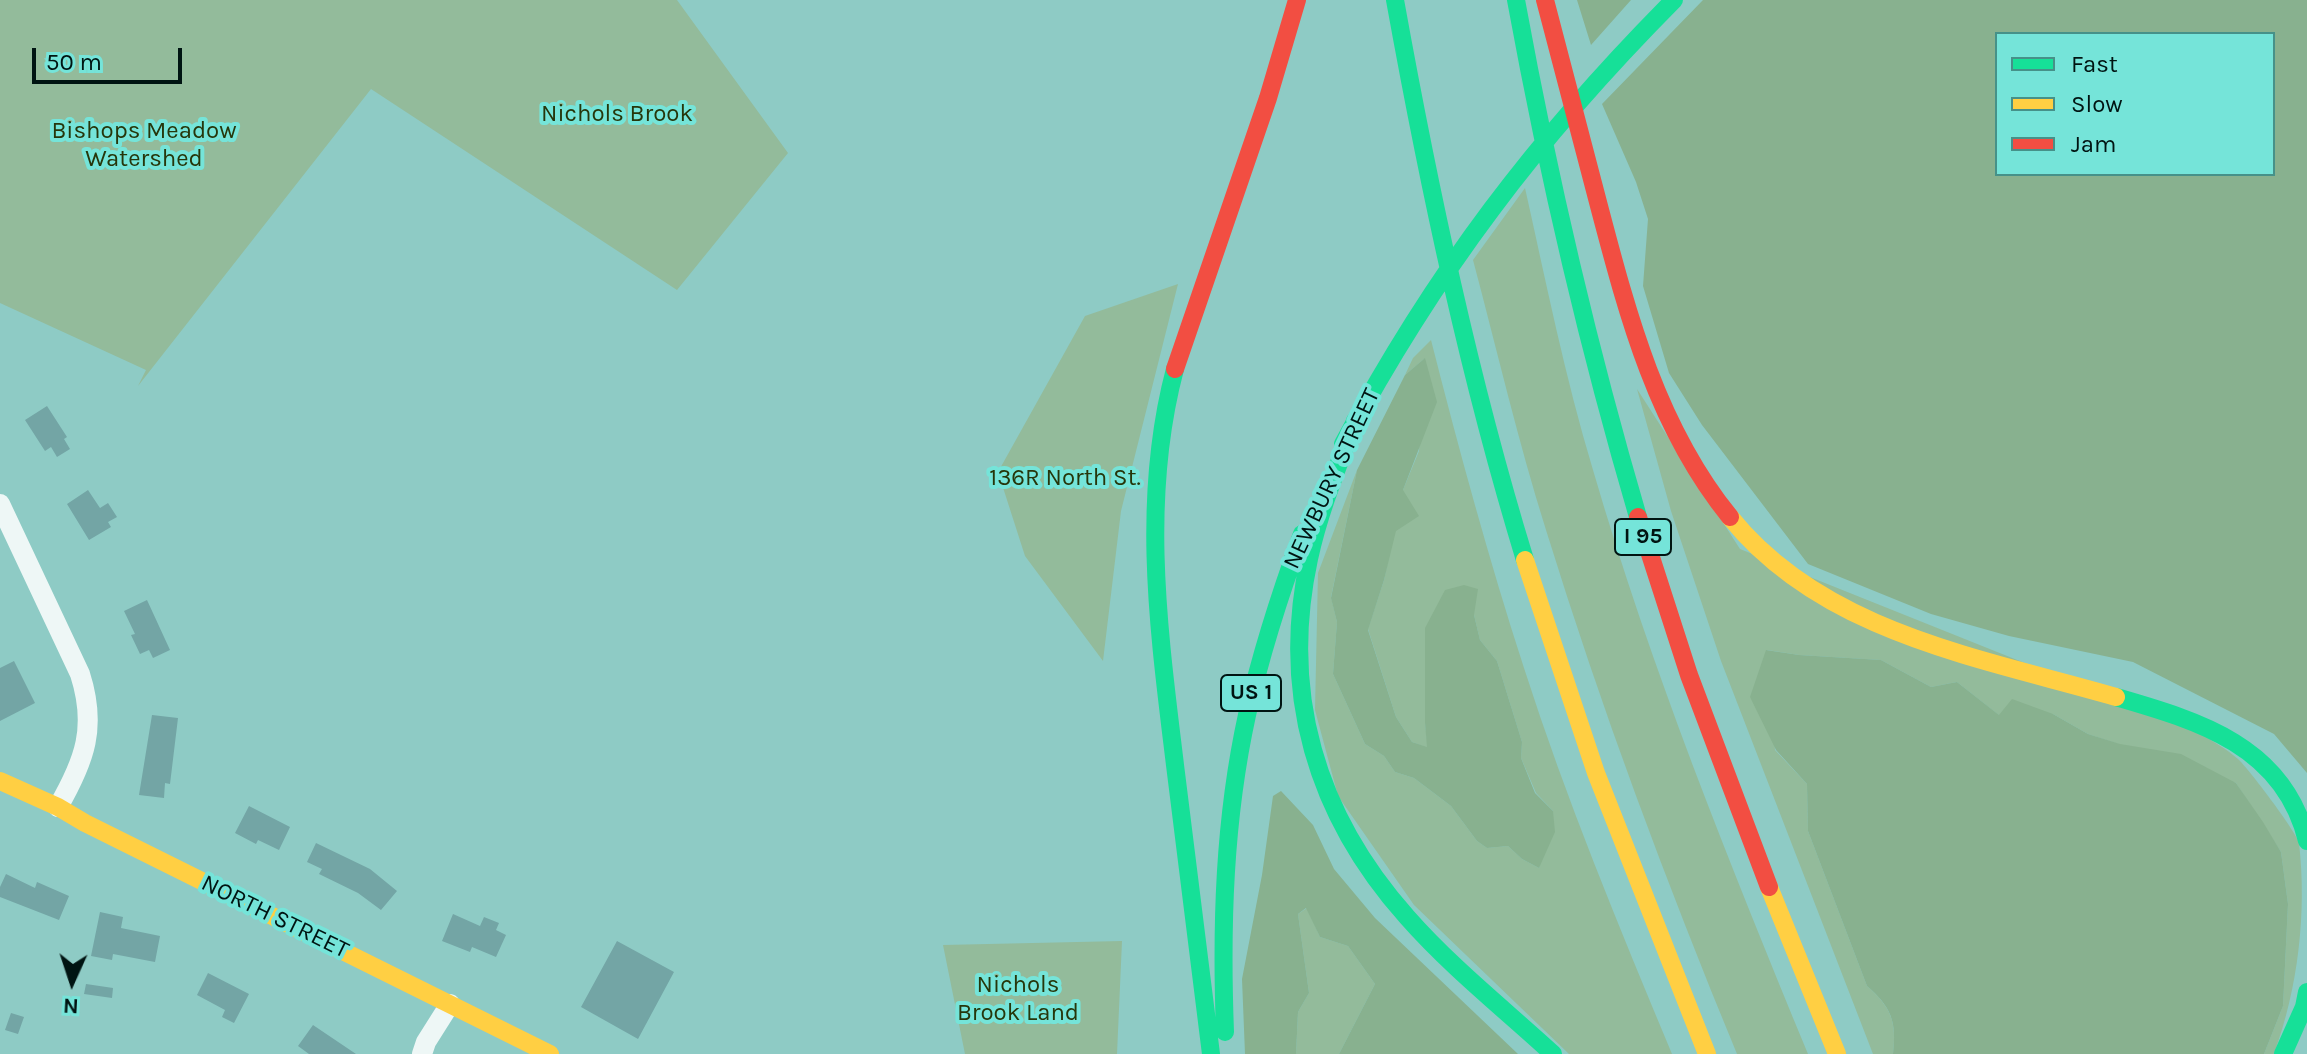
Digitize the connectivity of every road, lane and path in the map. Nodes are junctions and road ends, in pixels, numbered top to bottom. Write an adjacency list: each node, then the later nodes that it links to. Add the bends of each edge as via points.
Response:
1 (1297, 0): 15 (main road, via 1181,344 1167,400 1155,495 1158,627)
2 (1395, 0): 18 (main road, via 1453,292 1512,514 1586,747)
3 (1516, 0): 19 (main road, I 95, via 1571,265 1648,552 1730,790)
4 (1545, 0): 10 (main road, via 1653,387 1692,469 1731,520 1798,579 1859,616 2167,712 2225,736 2271,774 2295,810)
5 (1674, 0): 6 (main road, NEWBURY STREET / US 1, via 1558,121 1489,208 1446,268)
6 (1355, 421): 16 (main road, NEWBURY STREET / US 1, via 1293,558 1258,664 1241,737 1223,886); 17 (main road, via 1317,527 1302,594 1297,660 1312,756 1352,848 1385,892)
7 (0, 504): 9 (street, via 88,701 87,743)
8 (0, 781): 9 (main road, NORTH STREET)
9 (58, 807): 12 (main road, NORTH STREET)
10 (2307, 841)
11 (2307, 992): 20 (main road)
12 (450, 1004): 13 (street); 14 (main road, NORTH STREET)
13 (422, 1054)
14 (550, 1054)
15 (1211, 1054)
16 (1226, 1054)
17 (1553, 1054)
18 (1707, 1054)
19 (1837, 1054)
20 (2283, 1054)

